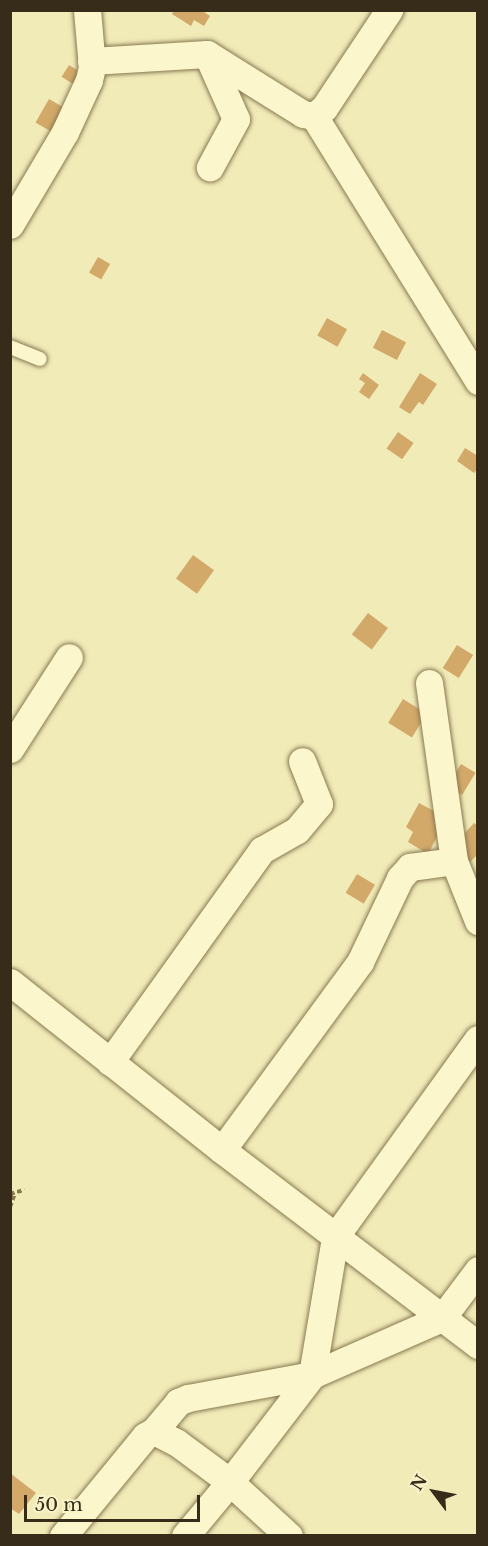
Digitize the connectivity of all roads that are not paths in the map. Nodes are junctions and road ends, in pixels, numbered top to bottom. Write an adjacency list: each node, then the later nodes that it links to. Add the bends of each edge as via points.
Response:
1 (87, 10): 4 (street)
2 (389, 10): 5 (street, via 324,108)
3 (207, 54): 4 (street); 5 (street, via 303,114); 6 (street, via 236,119)
4 (91, 61): 7 (street, via 89,80 65,132)
5 (314, 116): 10 (street)
6 (210, 167)
7 (10, 225)
8 (10, 347): 9 (lane)
9 (40, 359)
10 (477, 381)
11 (69, 657): 13 (street)
12 (429, 683): 15 (street)
13 (10, 749)
14 (302, 760): 19 (street, via 319,804 297,830 262,850)
15 (454, 861): 16 (street); 20 (street, via 410,867 400,878 360,962)
16 (477, 921)
17 (10, 982): 19 (street)
18 (477, 1040): 21 (street)
19 (110, 1062): 20 (street)
20 (222, 1150): 21 (street)
21 (335, 1237): 23 (street); 25 (street)
22 (477, 1270): 23 (street)
23 (442, 1318): 24 (street); 25 (street)
24 (477, 1345)
25 (312, 1375): 26 (street, via 188,1398 178,1402); 27 (street)
26 (154, 1431): 27 (street, via 176,1442); 28 (street, via 145,1436)
27 (230, 1482): 29 (street); 30 (street)
28 (63, 1536)
29 (185, 1536)
30 (289, 1536)

